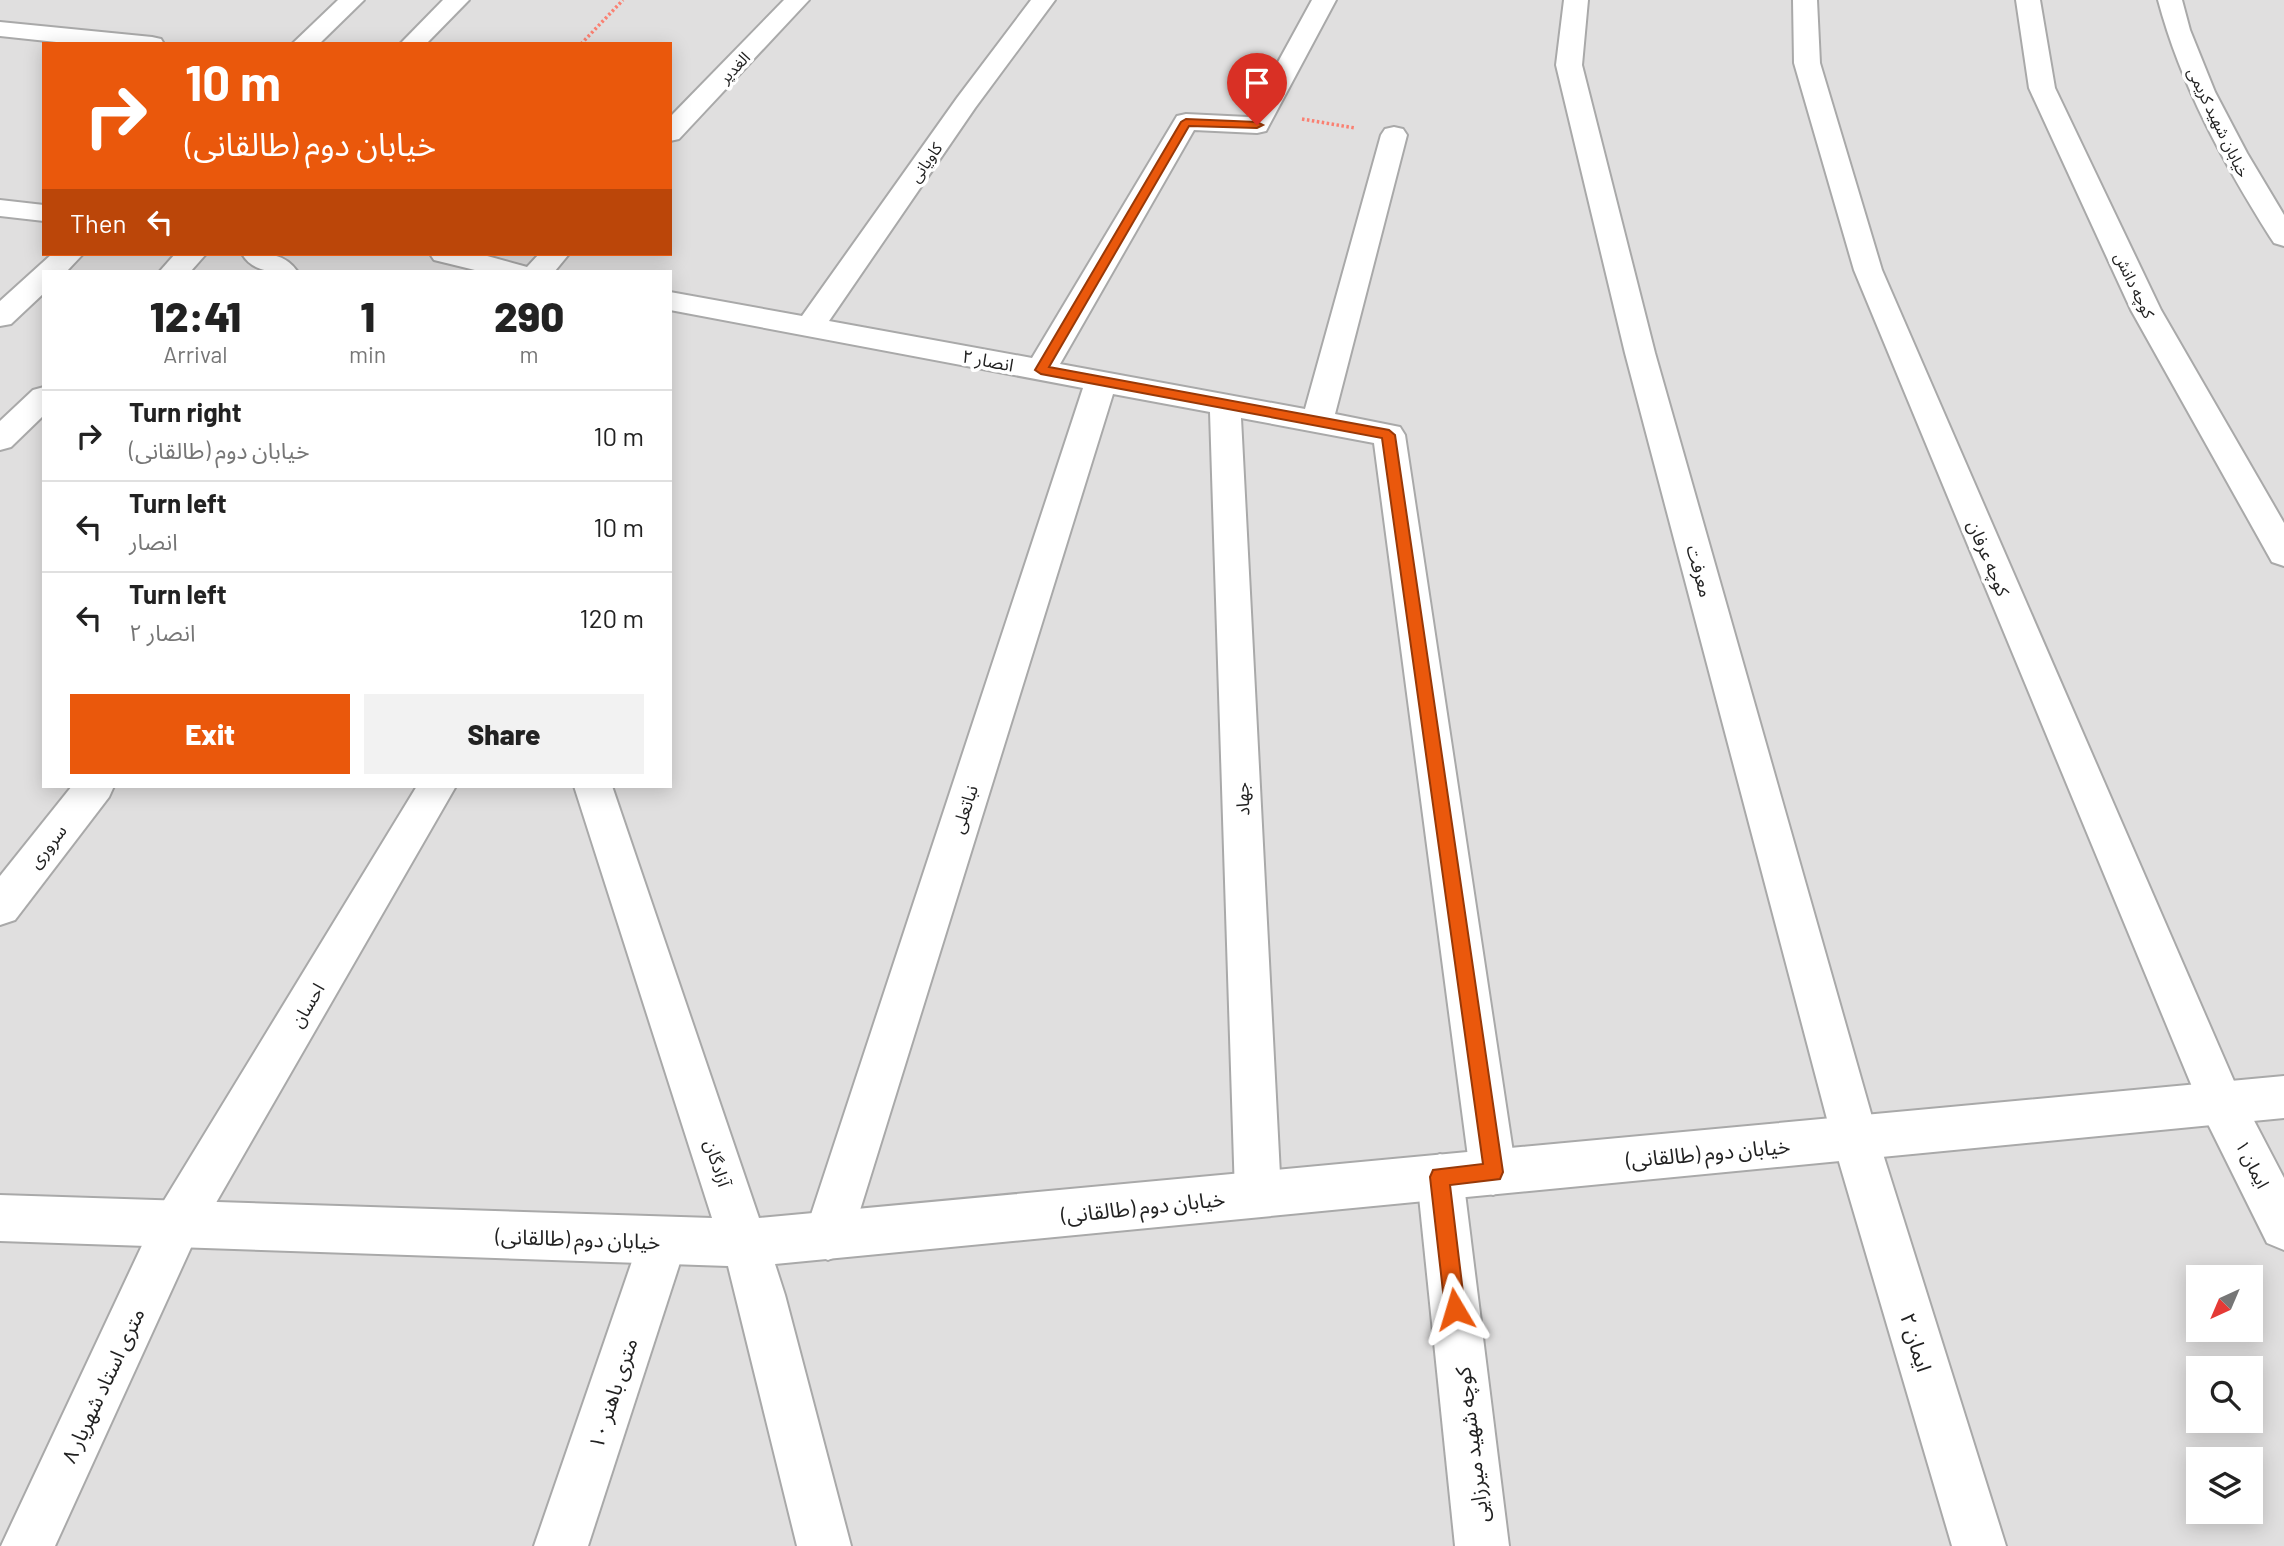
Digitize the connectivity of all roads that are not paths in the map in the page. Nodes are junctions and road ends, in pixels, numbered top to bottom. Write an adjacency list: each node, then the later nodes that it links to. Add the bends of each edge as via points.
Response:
1 (352, 0): 12 (street)
2 (457, 0): 13 (street)
3 (797, 0): 14 (street, الغدیر)
4 (1043, 0): 32 (street, کاویانی)
5 (1324, 0): 33 (street, via 1257,125 1186,122)
6 (1576, 0): 46 (street, معرفت, via 1569,65 1640,353)
7 (1805, 0): 45 (street, کوچه عرفان, via 1807,63 1868,270)
8 (2028, 0): 39 (street, کوچه دانش, via 2042,88 2146,310)
9 (2170, 0): 18 (street, خیابان شهید کریمی, via 2179,39 2248,180)
10 (0, 29): 11 (street)
11 (132, 42)
12 (306, 42)
13 (414, 42)
14 (672, 131)
15 (1394, 135): 37 (street)
16 (0, 208): 17 (street)
17 (42, 213)
18 (2284, 237)
19 (67, 256): 24 (street)
20 (190, 256): 25 (street)
21 (259, 256): 26 (street)
22 (452, 256): 27 (street)
23 (553, 256): 28 (street)
24 (51, 270)
25 (175, 270)
26 (280, 270)
27 (511, 270)
28 (540, 270)
29 (42, 279): 31 (street)
30 (672, 301): 32 (street, انصار ۲)
31 (0, 317)
32 (810, 327): 33 (street, انصار ۲)
33 (1041, 370): 34 (street, انصار ۲)
34 (1101, 381): 36 (street, انصار ۲); 53 (street, نباتعلی)
35 (42, 399): 38 (street)
36 (1225, 404): 37 (street, انصار ۲); 49 (street, جهاد)
37 (1317, 422): 47 (street, انصار ۲, via 1389,435)
38 (0, 439)
39 (2284, 553)
40 (93, 788): 43 (street, سروری)
41 (436, 788): 51 (street, احسان)
42 (594, 788): 55 (street, آزادگان)
43 (0, 907)
44 (2284, 1097): 45 (street, خیابان دوم (طالقانی))
45 (2221, 1103): 46 (street, خیابان دوم (طالقانی)); 52 (street, ایمان ۱)
46 (1855, 1138): 47 (street, خیابان دوم (طالقانی)); 60 (street, ایمان ۲)
47 (1493, 1172): 48 (street, خیابان دوم (طالقانی))
48 (1440, 1177): 49 (street, خیابان دوم (طالقانی)); 59 (street, کوچه شهید میرزایی)
49 (1258, 1195): 53 (street, خیابان دوم (طالقانی))
50 (0, 1218): 51 (street, خیابان دوم (طالقانی))
51 (177, 1224): 54 (street, خیابان دوم (طالقانی)); 56 (street, ۸ متری استاد شهریار)
52 (2284, 1226)
53 (828, 1236): 55 (street, خیابان دوم (طالقانی))
54 (663, 1241): 55 (street, خیابان دوم (طالقانی)); 57 (street, ۱۰ متری باهنر)
55 (744, 1243): 58 (street, آزادگان)
56 (28, 1546)
57 (561, 1546)
58 (824, 1546)
59 (1482, 1546)
60 (1979, 1546)

